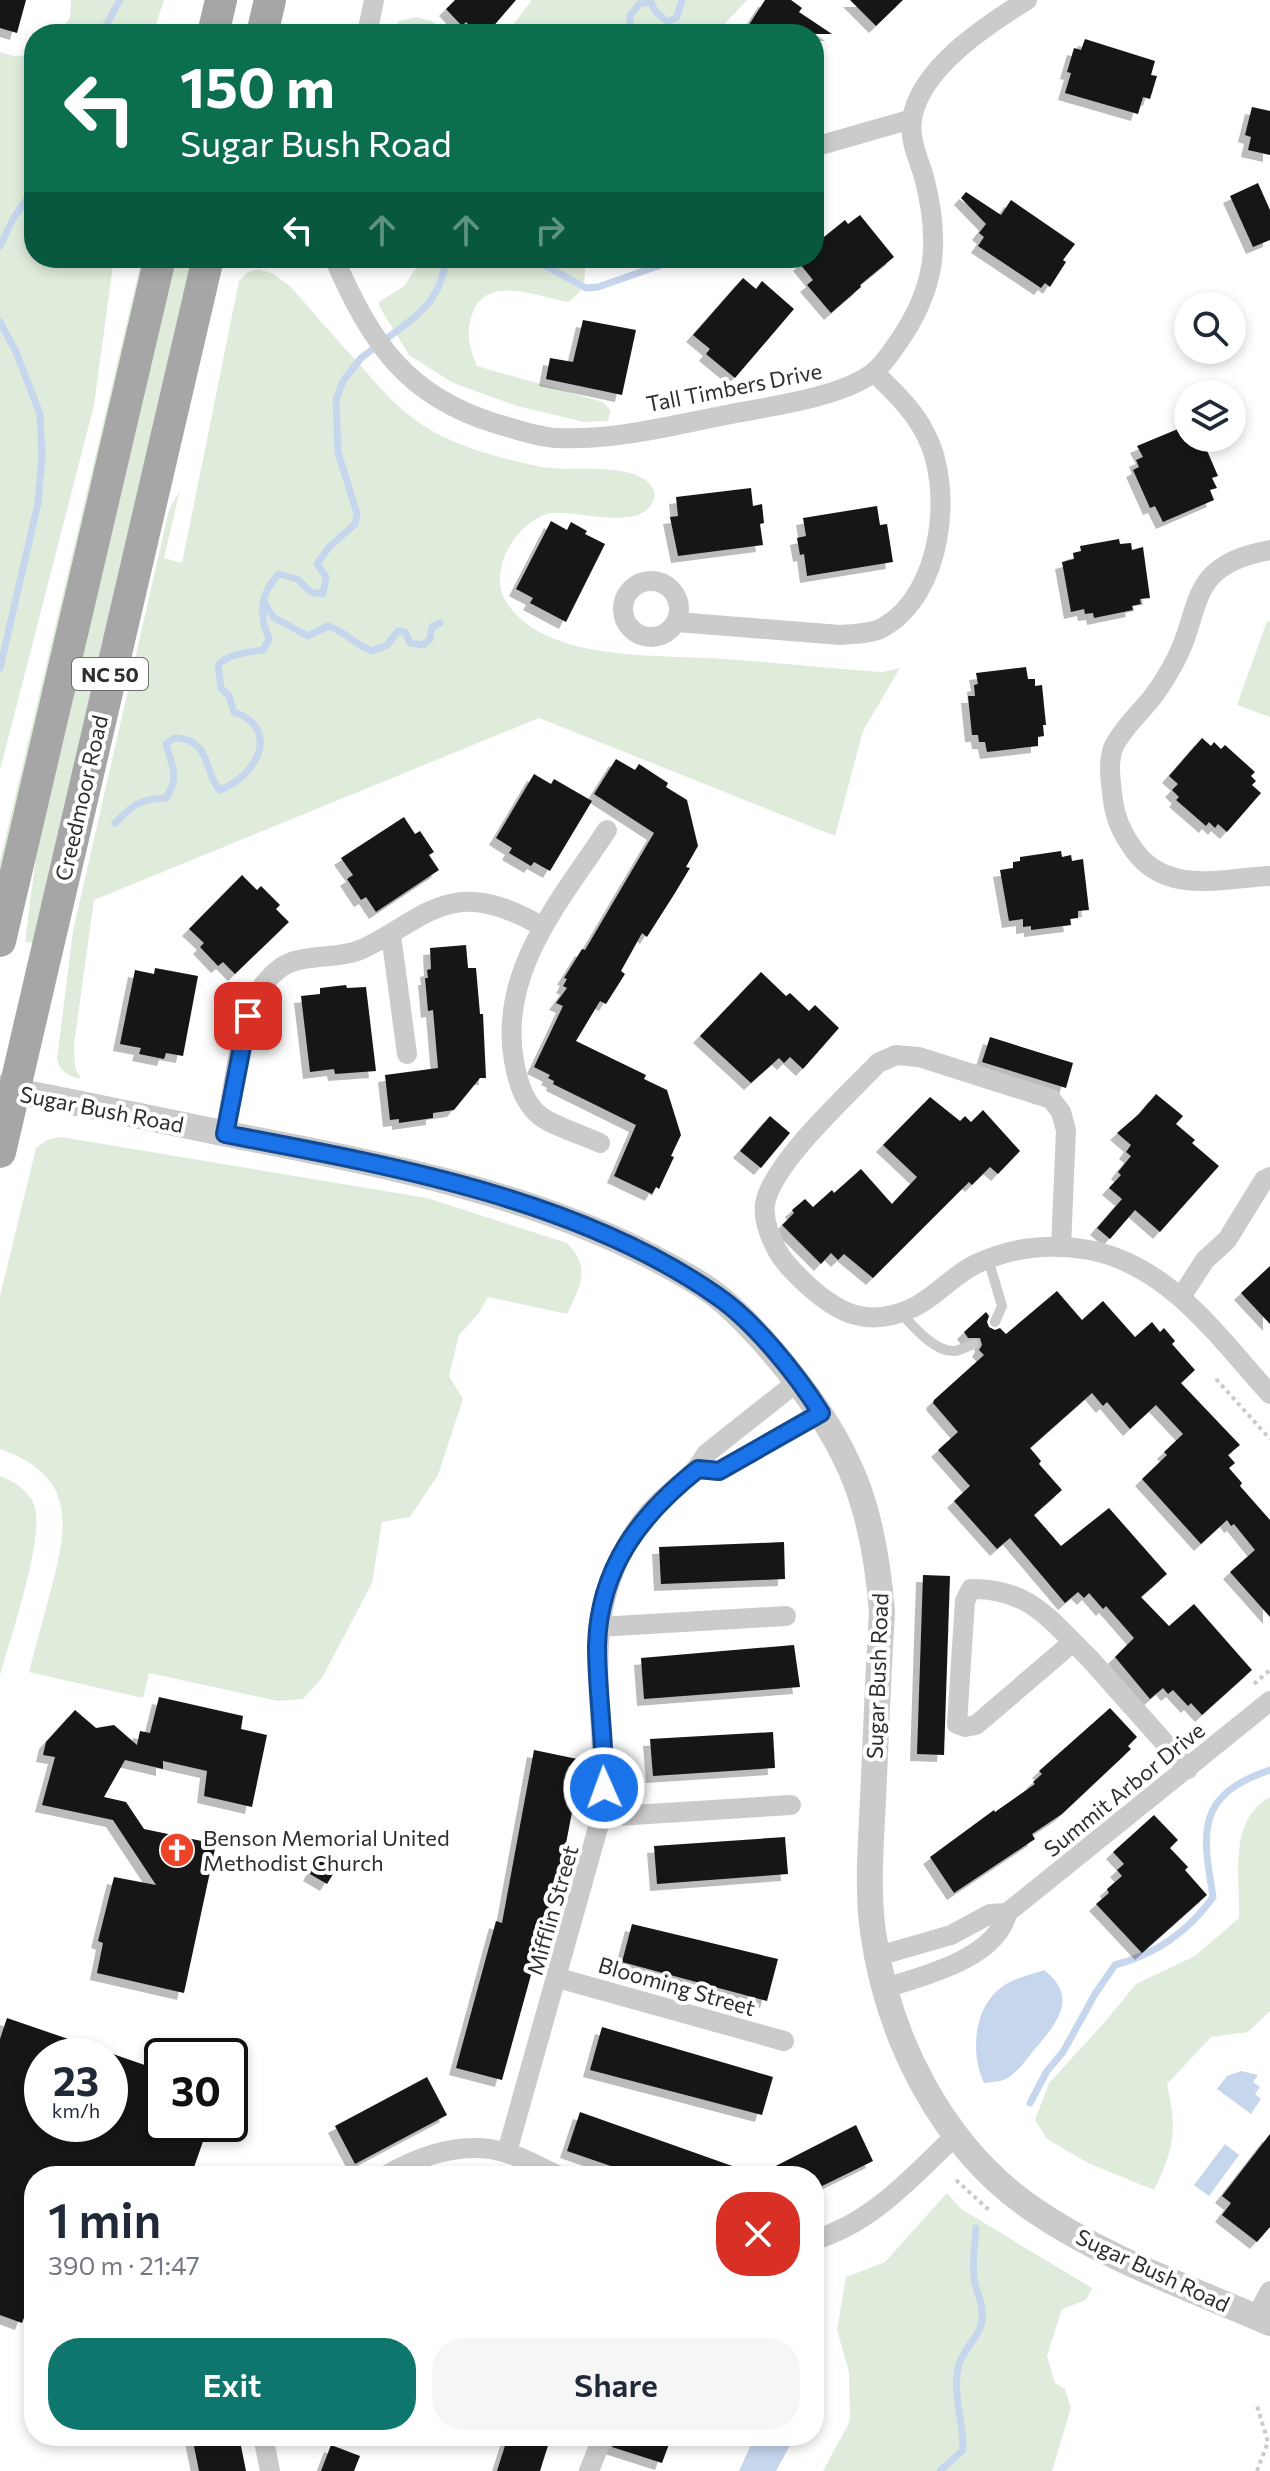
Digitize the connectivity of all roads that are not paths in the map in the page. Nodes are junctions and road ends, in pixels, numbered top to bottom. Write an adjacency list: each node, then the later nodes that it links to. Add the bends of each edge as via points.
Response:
1 (221, 0): 5 (main road)
2 (270, 0): 6 (main road)
3 (374, 0): 7 (street)
4 (1027, 0): 8 (street, via 950,57 917,102)
5 (215, 24)
6 (264, 24)
7 (369, 24)
8 (912, 119): 9 (street); 13 (street, Tall Timbers Drive, via 912,142 924,178 935,247 930,278 898,342)
9 (824, 144)
10 (158, 268): 20 (main road, NC 50)
11 (206, 268): 22 (main road, Creedmoor Road / NC 50)
12 (339, 268): 13 (street, Tall Timbers Drive, via 395,364 447,404 553,438 631,433 835,392)
13 (874, 372): 15 (street, via 927,435 940,484 942,516 936,547 913,597 883,627 866,633)
14 (1270, 550): 17 (street, via 1218,569 1201,588 1171,669 1112,750 1110,779 1122,834 1140,859 1165,877 1194,883)
15 (677, 622)
16 (607, 830): 18 (street)
17 (1270, 876)
18 (543, 927): 19 (street, via 506,909 460,902 431,911); 24 (street, via 517,985 512,1047 516,1075 539,1115)
19 (391, 935): 21 (street); 23 (street, via 352,953 285,965 269,979 248,1016)
20 (0, 941)
21 (407, 1054)
22 (7, 1090): 23 (street, Sugar Bush Road); 25 (main road, Creedmoor Road / NC 50)
23 (225, 1134): 33 (street, Sugar Bush Road, via 405,1169 609,1237 719,1297)
24 (600, 1143)
25 (0, 1152)
26 (1270, 1177): 29 (street)
27 (1061, 1247): 28 (street, via 1032,1247); 29 (street, via 1122,1259); 30 (street, via 1066,1130 1051,1099 919,1057 896,1055 878,1063 784,1163 765,1206 769,1236 784,1263 833,1307 860,1317)
28 (988, 1259): 30 (street); 31 (lane, via 1002,1306)
29 (1181, 1297): 34 (street)
30 (900, 1312): 32 (lane, via 942,1348 954,1351)
31 (995, 1322)
32 (974, 1344)
33 (797, 1382): 35 (street, Sugar Bush Road); 36 (street, Mifflin Street, via 706,1454)
34 (1270, 1394)
35 (821, 1413): 36 (street, Mifflin Street, via 719,1471); 46 (street, Sugar Bush Road, via 858,1481 879,1576 882,1612 870,1865)
36 (698, 1469): 38 (street, Mifflin Street, via 636,1529 612,1575)
37 (786, 1616): 38 (street)
38 (598, 1627): 43 (street, Mifflin Street)
39 (1073, 1642): 39 (street, via 1015,1594 971,1589 963,1617 957,1724 976,1725); 41 (street)
40 (1270, 1701): 41 (street, Summit Arbor Drive)
41 (1188, 1769): 44 (street, Summit Arbor Drive)
42 (791, 1805): 43 (street)
43 (601, 1817): 48 (street, Mifflin Street)
44 (1007, 1913): 45 (street, Summit Arbor Drive, via 990,1914); 47 (street, Summit Arbor Drive, via 1004,1928)
45 (951, 1935): 46 (street, Summit Arbor Drive); 47 (street)
46 (878, 1956): 49 (street, Sugar Bush Road)
47 (963, 1960): 49 (street, Summit Arbor Drive)
48 (558, 1978): 50 (street, Blooming Street); 52 (street, Mifflin Street)
49 (885, 1988): 51 (street, Sugar Bush Road, via 892,2019)
50 (784, 2041)
51 (955, 2136): 55 (street, via 897,2193 845,2229); 57 (street, Sugar Bush Road, via 1004,2186 1063,2228)
52 (507, 2152): 53 (street, via 440,2152); 54 (street)
53 (402, 2166)
54 (538, 2166)
55 (824, 2236)
56 (1270, 2291): 57 (street)
57 (1263, 2320)
58 (265, 2446): 60 (street)
59 (599, 2446): 61 (street)
60 (270, 2471)
61 (589, 2471)

